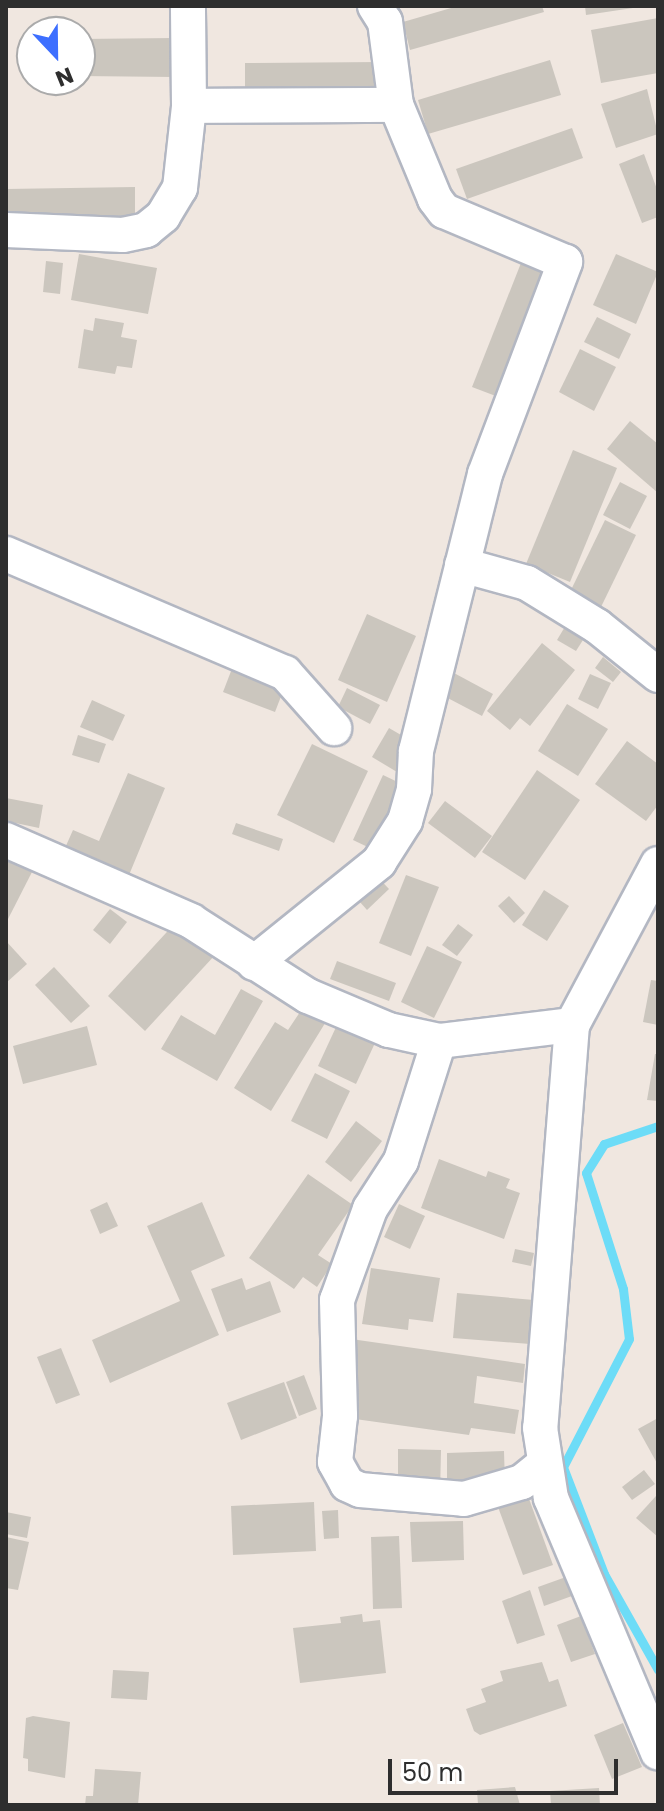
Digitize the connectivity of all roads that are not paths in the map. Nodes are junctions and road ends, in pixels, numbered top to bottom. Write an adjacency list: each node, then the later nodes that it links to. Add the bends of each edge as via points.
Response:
1 (188, 6): 4 (street)
2 (375, 6): 3 (street, via 385,22)
3 (396, 105): 4 (street); 7 (street, via 444,211 565,262 520,391 506,409)
4 (189, 106): 5 (street, via 180,188 163,216 146,230 123,235)
5 (6, 230)
6 (6, 554): 9 (street, via 285,673)
7 (462, 565): 8 (street, via 527,583 597,626); 12 (street, via 416,751 405,821 379,862)
8 (658, 675)
9 (334, 728)
10 (6, 840): 12 (street, via 191,921)
11 (658, 864): 13 (street)
12 (254, 963): 14 (street, via 308,996 389,1030)
13 (572, 1025): 14 (street); 15 (street, via 546,1336)
14 (439, 1041): 15 (street, via 401,1161 370,1209 337,1300 338,1473 360,1490 464,1499 522,1482)
15 (543, 1465): 16 (street, via 551,1498)
16 (658, 1752)

